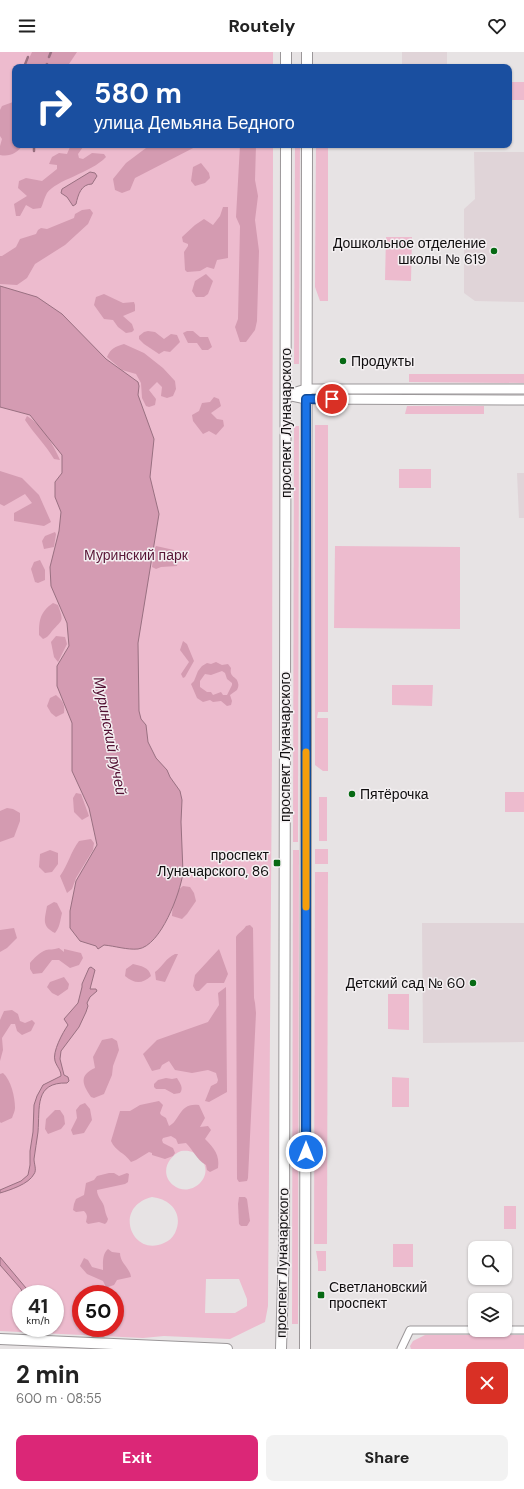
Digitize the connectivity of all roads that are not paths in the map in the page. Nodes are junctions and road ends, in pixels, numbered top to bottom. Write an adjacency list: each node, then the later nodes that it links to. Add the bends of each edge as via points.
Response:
1 (286, 52): 3 (main road)
2 (307, 52): 4 (main road)
3 (286, 64)
4 (307, 64)
5 (286, 148): 9 (main road, проспект Луначарского)
6 (307, 148): 8 (main road, проспект Луначарского)
7 (524, 389): 8 (street)
8 (306, 394): 9 (street); 10 (street); 15 (main road, проспект Луначарского)
9 (286, 395): 14 (main road, проспект Луначарского, via 284,1247)
10 (524, 400)
11 (524, 1330): 16 (street, via 410,1330)
12 (0, 1339): 13 (main road)
13 (227, 1349)
14 (281, 1349)
15 (306, 1349)
16 (401, 1349)

